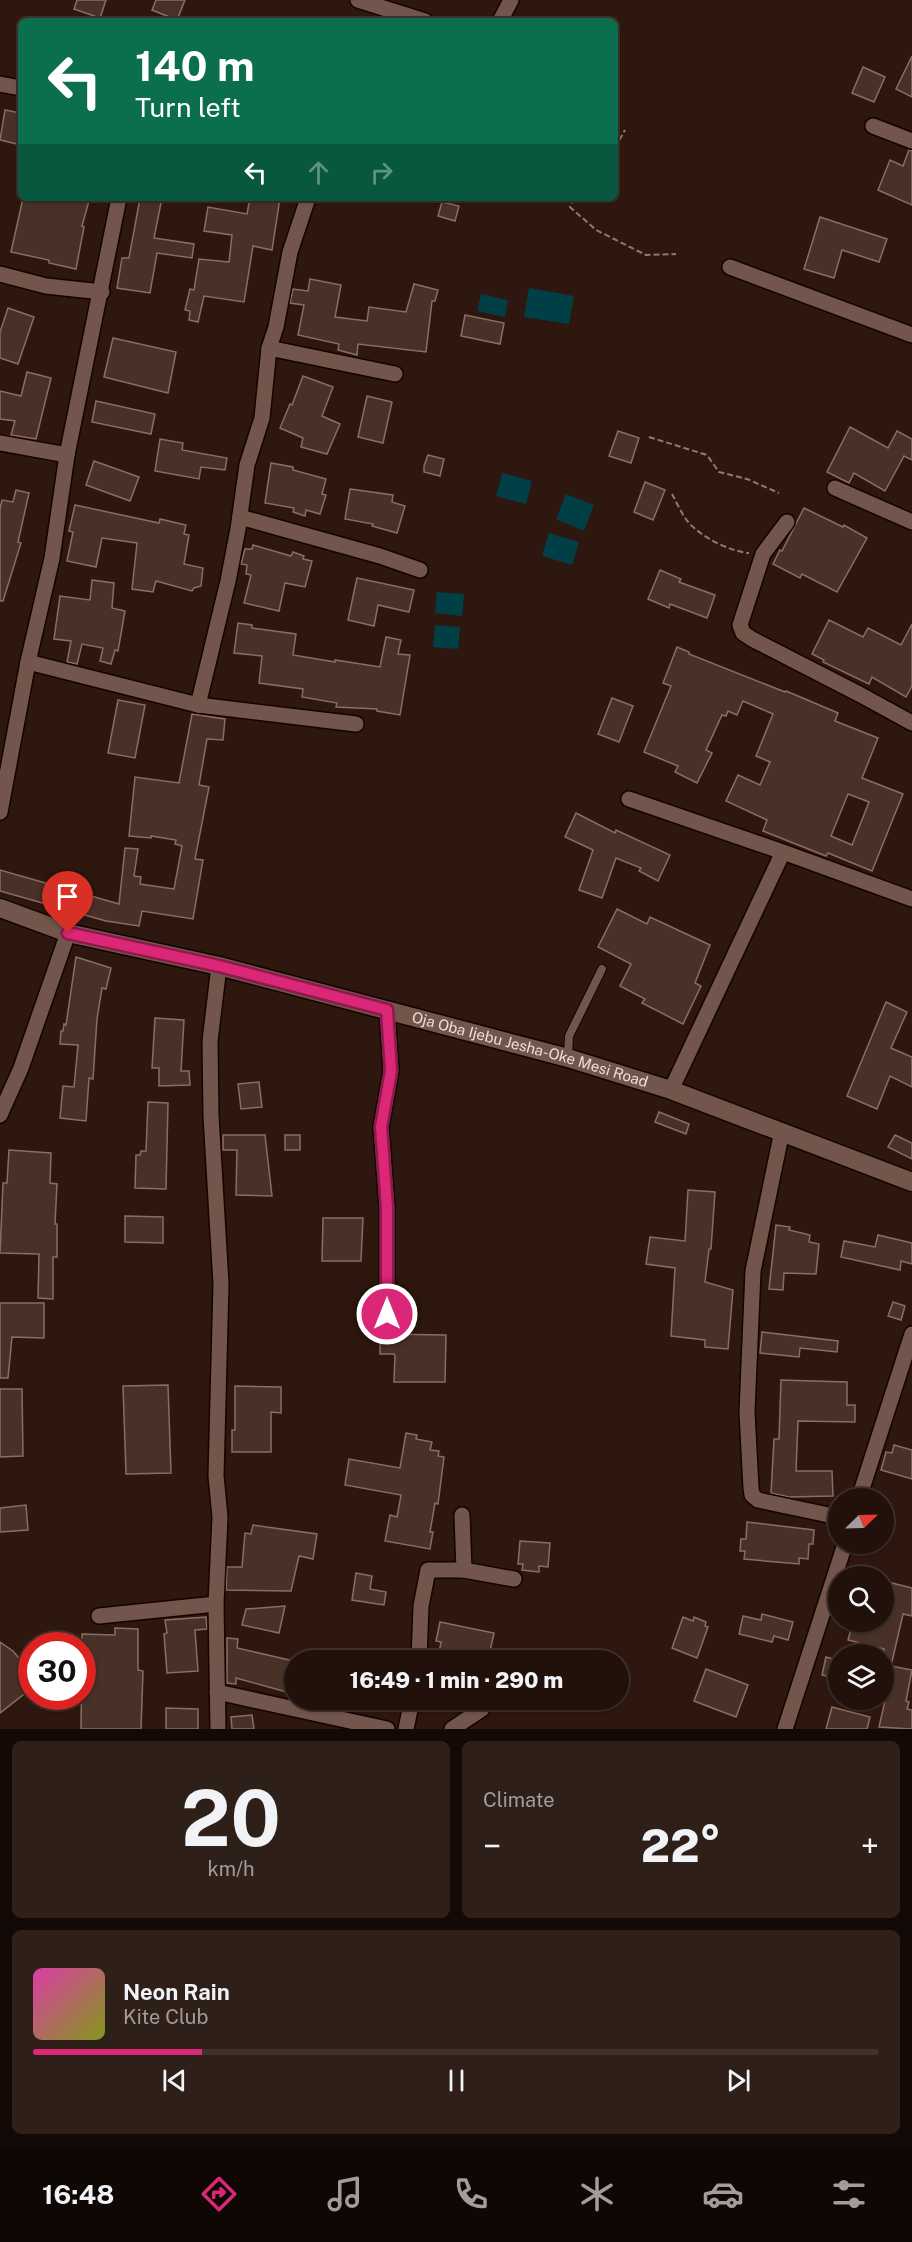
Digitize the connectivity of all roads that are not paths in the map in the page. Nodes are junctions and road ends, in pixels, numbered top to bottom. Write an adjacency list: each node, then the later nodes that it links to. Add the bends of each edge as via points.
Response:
1 (358, 0): 3 (street)
2 (511, 0): 4 (street)
3 (415, 18)
4 (502, 18)
5 (0, 84): 6 (street)
6 (18, 87)
7 (873, 126): 8 (street)
8 (912, 141)
9 (118, 201): 13 (street)
10 (307, 201): 15 (street, via 290,252)
11 (730, 267): 14 (street)
12 (0, 274): 13 (street, via 46,286)
13 (102, 292): 18 (street)
14 (912, 334)
15 (269, 348): 16 (street); 20 (street, via 262,418 247,465)
16 (394, 374)
17 (0, 443): 18 (street)
18 (68, 455): 24 (street, via 52,558)
19 (835, 488): 22 (street)
20 (240, 517): 23 (street); 25 (street)
21 (787, 522): 26 (street, via 763,554 740,625 743,633)
22 (912, 522)
23 (420, 570)
24 (28, 662): 25 (street); 29 (street)
25 (198, 705): 27 (street)
26 (912, 723)
27 (356, 724)
28 (629, 799): 30 (street)
29 (0, 812)
30 (783, 852): 31 (street); 38 (street)
31 (912, 899)
32 (0, 908): 33 (main road, Oja Oba Ijebu Jesha-Oke Mesi Road)
33 (68, 933): 34 (main road, Oja Oba Ijebu Jesha-Oke Mesi Road); 39 (street, via 21,1068)
34 (219, 966): 36 (main road, Oja Oba Ijebu Jesha-Oke Mesi Road); 50 (street, via 210,1041 221,1284)
35 (602, 969): 37 (lane, via 568,1036)
36 (387, 1010): 37 (main road, Oja Oba Ijebu Jesha-Oke Mesi Road); 42 (street, via 391,1071 381,1127 387,1207)
37 (568, 1058): 38 (main road, Oja Oba Ijebu Jesha-Oke Mesi Road)
38 (671, 1090): 40 (main road, Oja Oba Ijebu Jesha-Oke Mesi Road)
39 (0, 1115)
40 (782, 1131): 41 (main road, Oja Oba Ijebu Jesha-Oke Mesi Road); 46 (street, via 753,1271 747,1412 751,1488 758,1500)
41 (912, 1182)
42 (387, 1314)
43 (912, 1334): 44 (street)
44 (862, 1488)
45 (462, 1515): 48 (street)
46 (828, 1515)
47 (842, 1554): 61 (street)
48 (464, 1570): 49 (street); 52 (street, via 428,1570 421,1606)
49 (514, 1579)
50 (216, 1604): 51 (street); 53 (street)
51 (99, 1616)
52 (419, 1650)
53 (217, 1692): 56 (street); 57 (street)
54 (410, 1710): 59 (street)
55 (480, 1710): 60 (street)
56 (370, 1728): 58 (street)
57 (218, 1729)
58 (387, 1729)
59 (406, 1729)
60 (452, 1729)
61 (785, 1729)

